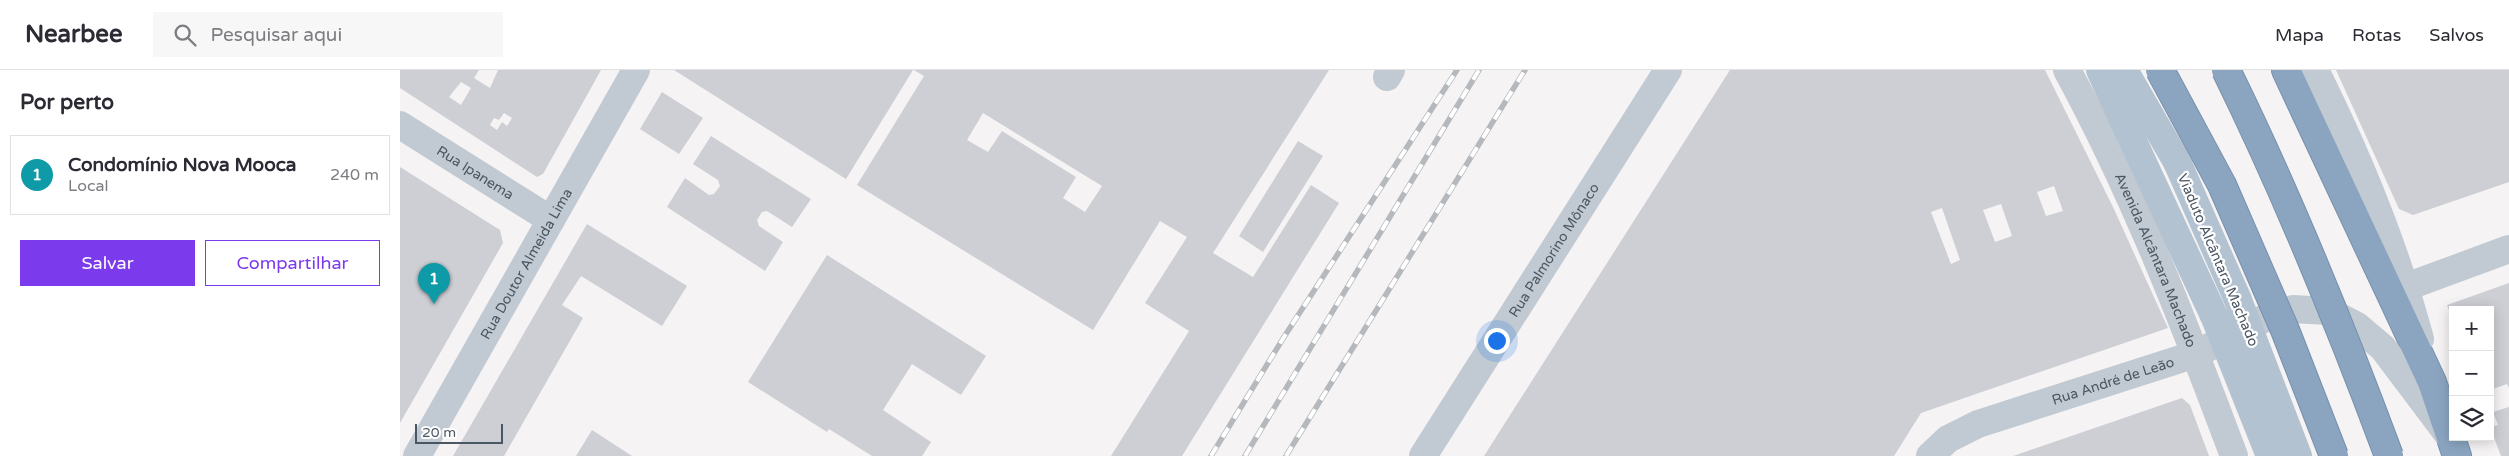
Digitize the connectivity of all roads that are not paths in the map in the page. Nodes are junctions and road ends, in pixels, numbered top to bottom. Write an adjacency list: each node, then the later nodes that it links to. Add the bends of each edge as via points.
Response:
1 (636, 70): 11 (street, Rua Doutor Almeida Lima)
2 (1668, 70): 18 (street, Rua Palmorino Mônaco)
3 (2067, 70): 14 (street, Avenida Alcântara Machado, via 2105,140)
4 (2100, 70): 21 (main road, bridge, via 2207,300)
5 (2124, 70): 22 (main road, Viaduto Alcântara Machado, bridge, via 2177,162 2238,300)
6 (2160, 70): 23 (highway, bridge, via 2222,185 2285,330)
7 (2226, 70): 24 (highway, bridge, via 2280,182 2346,341)
8 (2286, 70): 15 (highway)
9 (2315, 70): 13 (street, via 2346,133)
10 (400, 125): 11 (street, Rua Ipanema)
11 (551, 220): 17 (street, Rua Doutor Almeida Lima)
12 (2509, 250): 13 (street)
13 (2406, 287): 15 (street)
14 (2196, 354): 16 (street, Rua André de Leão, via 2267,317 2294,309 2328,311 2357,326 2384,348); 19 (street, Rua André de Leão, via 1978,424 1948,439); 20 (street, Avenida Alcântara Machado)
15 (2432, 382): 16 (highway)
16 (2454, 447)
17 (417, 456)
18 (1423, 456)
19 (1930, 456)
20 (2234, 456)
21 (2270, 456)
22 (2298, 456)
23 (2334, 456)
24 (2389, 456)

